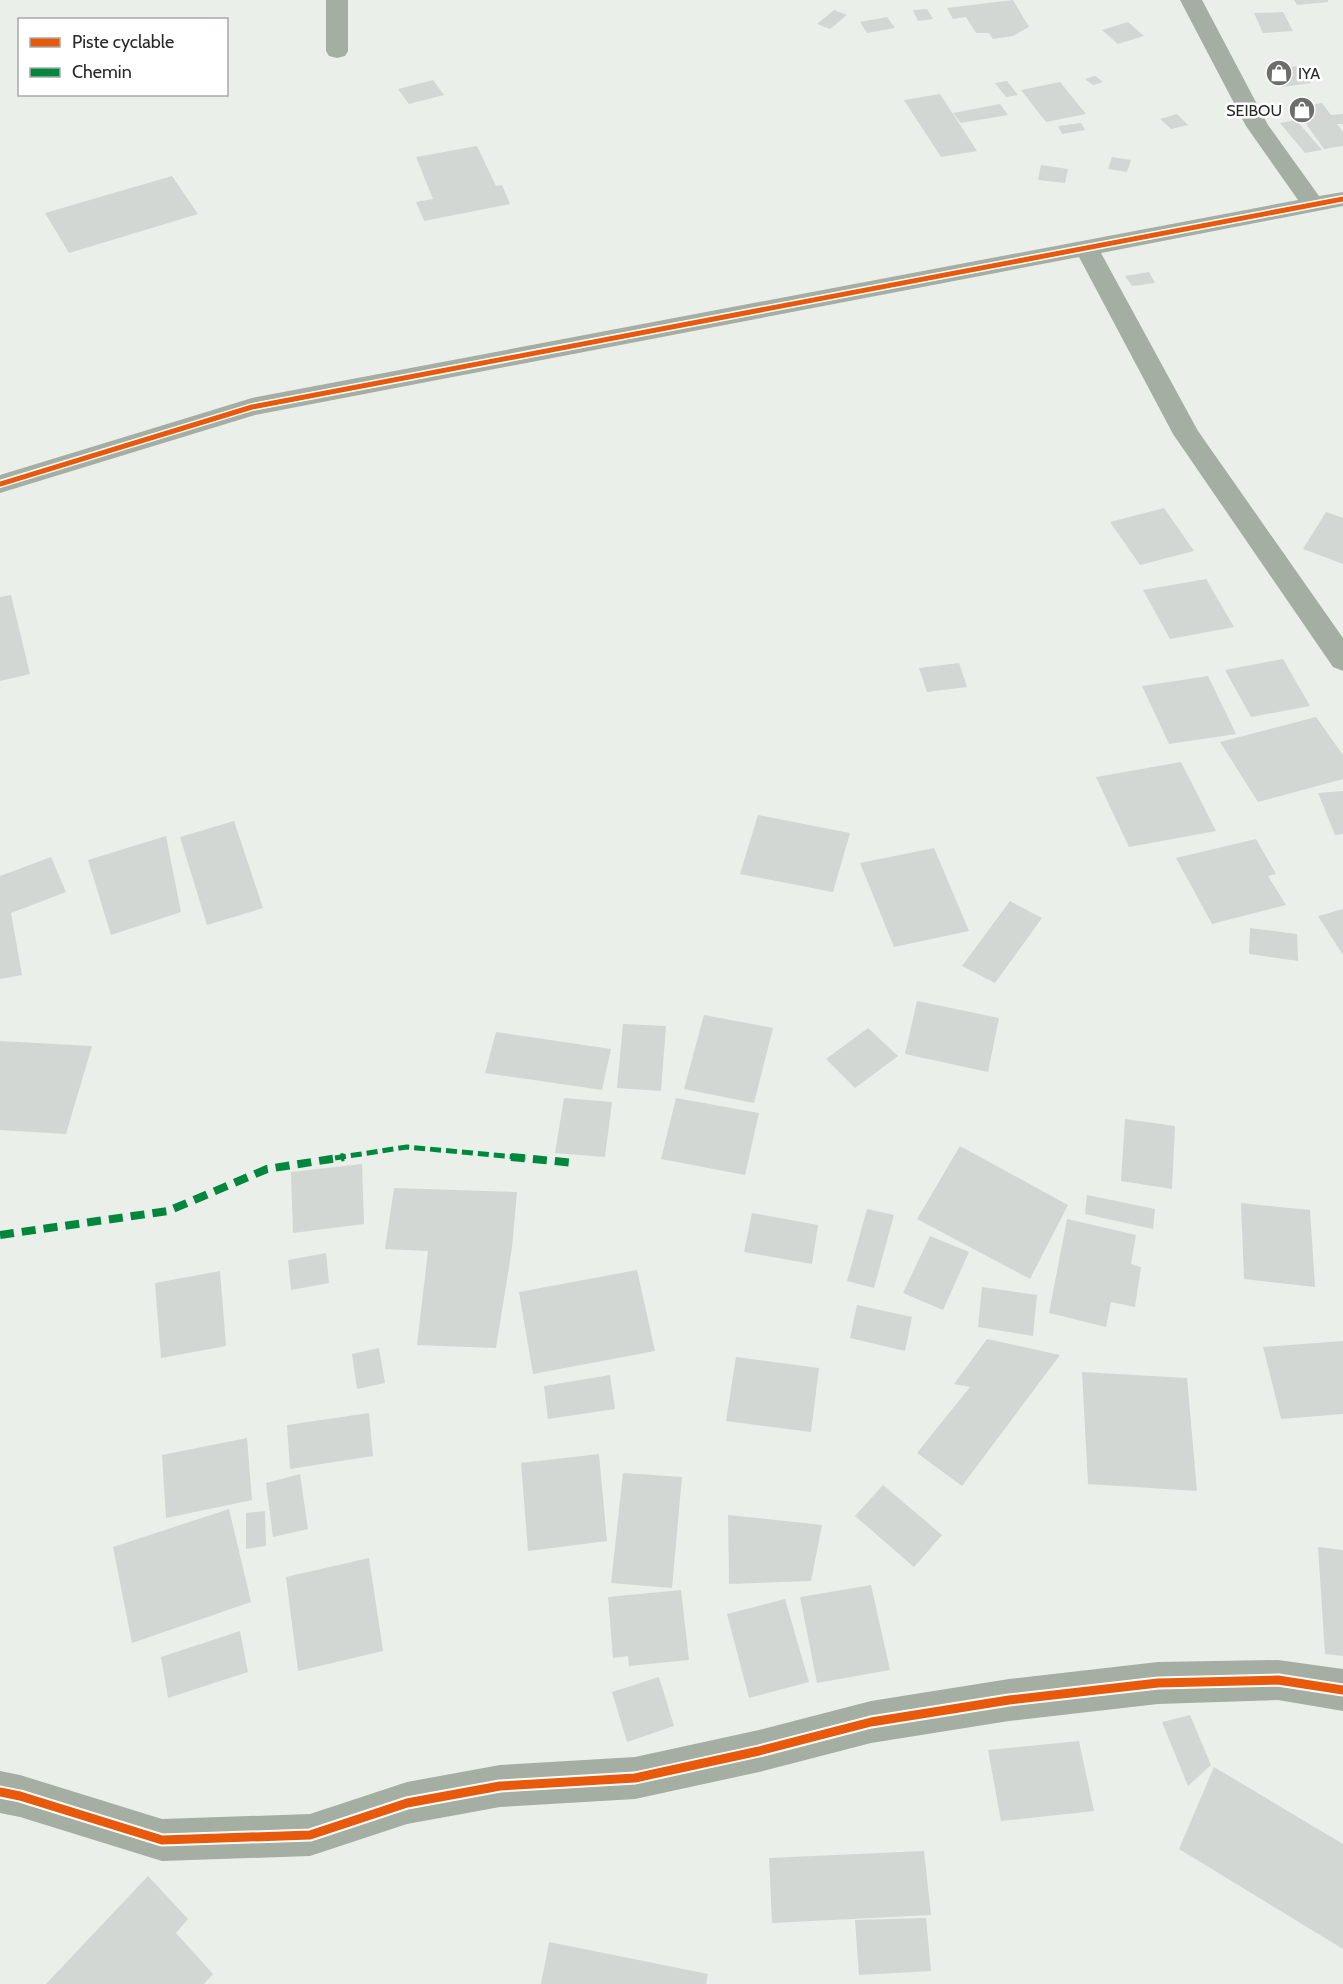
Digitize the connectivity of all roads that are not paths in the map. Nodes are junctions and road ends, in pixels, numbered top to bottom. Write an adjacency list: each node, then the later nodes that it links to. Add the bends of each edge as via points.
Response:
1 (337, 0): 3 (street)
2 (1191, 0): 5 (street, via 1257,126)
3 (337, 51)
4 (1343, 199): 5 (street)
5 (1312, 204): 6 (street)
6 (1086, 248): 7 (street, via 252,407); 8 (street, via 1186,434)
7 (0, 484)
8 (1343, 660)
9 (1343, 1690): 10 (street, via 1278,1680 1158,1683 1009,1700 871,1722 635,1778 500,1786 407,1803 310,1836 162,1840)
10 (0, 1792)

